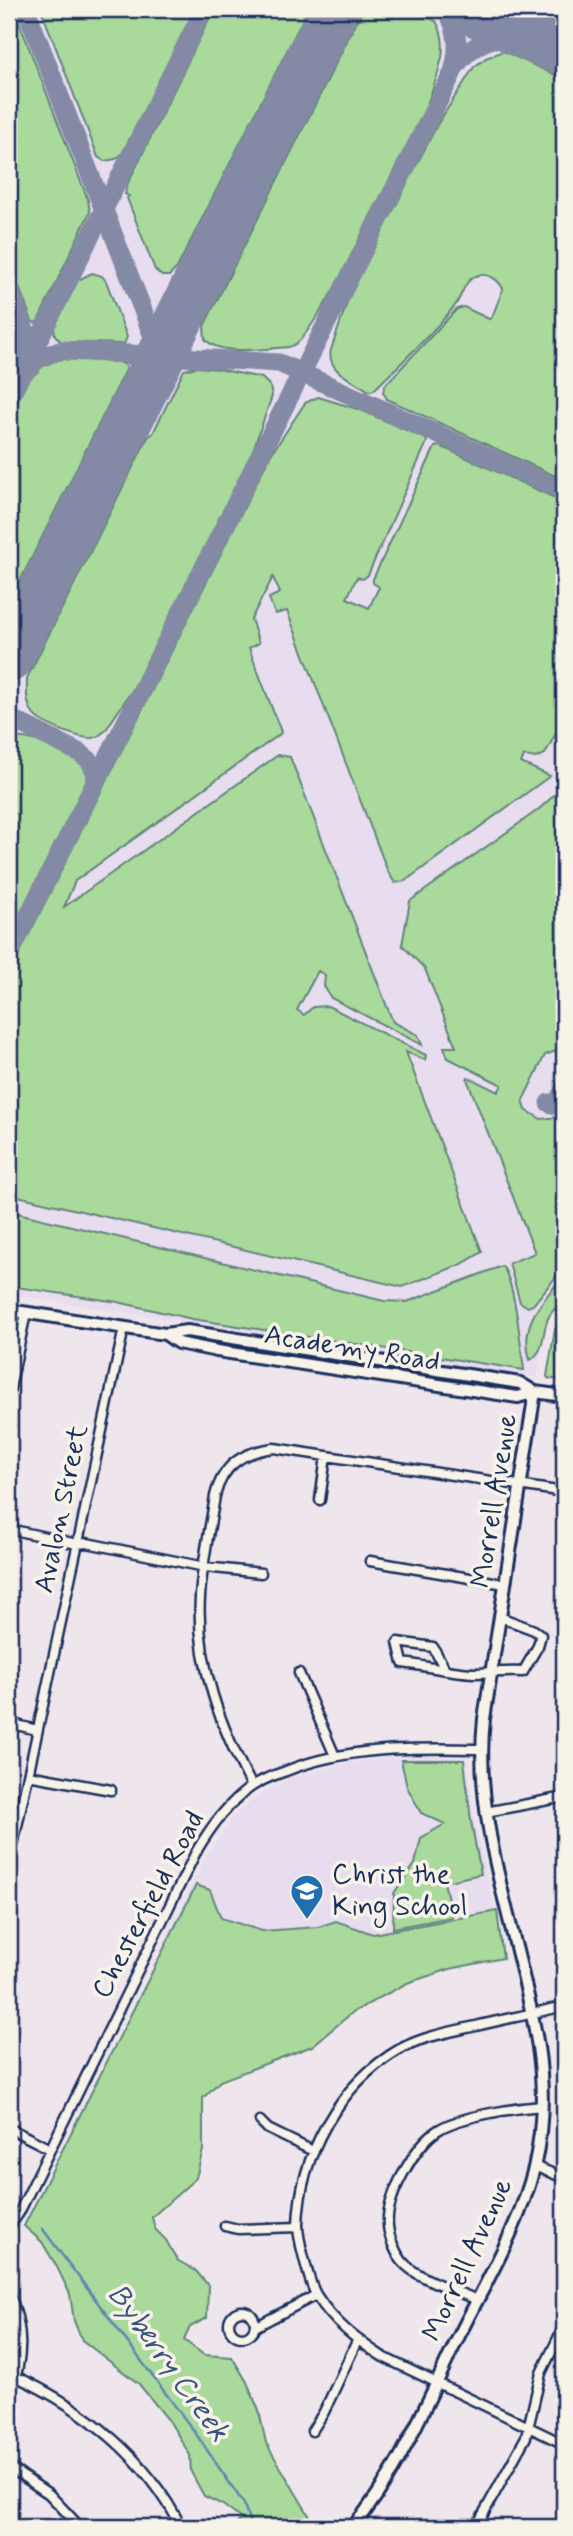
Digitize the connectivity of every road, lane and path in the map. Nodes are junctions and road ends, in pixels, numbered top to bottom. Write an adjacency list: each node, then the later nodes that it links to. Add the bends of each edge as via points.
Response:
1 (9, 1310): 2 (street, Academy Road)
2 (26, 1313): 3 (street, Academy Road); 5 (street)
3 (124, 1328): 4 (street, Academy Road, via 165,1334 187,1331 520,1383); 12 (street, Avalon Street)
4 (535, 1392): 6 (street, Academy Road); 8 (street, Morrell Avenue)
5 (9, 1393)
6 (564, 1396)
7 (326, 1456): 8 (street); 10 (street); 14 (street, via 274,1448 239,1457 219,1482)
8 (519, 1485): 9 (street); 16 (street, Morrell Avenue)
9 (564, 1492)
10 (320, 1500)
11 (9, 1529): 12 (street)
12 (77, 1544): 14 (street); 22 (street, Avalon Street)
13 (370, 1562): 16 (street)
14 (205, 1567): 15 (street); 26 (street, via 200,1624 208,1676 225,1732)
15 (261, 1573)
16 (505, 1584): 17 (street, Morrell Avenue)
17 (500, 1617): 19 (street, Morrell Avenue); 19 (street, Morrell Avenue, via 541,1635 523,1672)
18 (445, 1669): 18 (street, via 433,1647 398,1642 403,1663); 19 (street)
19 (491, 1672): 23 (street, Morrell Avenue)
20 (299, 1673): 24 (street)
21 (9, 1723): 22 (street)
22 (37, 1730): 25 (street, Avalon Street)
23 (482, 1749): 24 (street, Chesterfield Road, via 420,1748); 29 (street, Morrell Avenue)
24 (335, 1756): 26 (street, Chesterfield Road)
25 (28, 1775): 27 (street); 30 (street, Avalon Street)
26 (252, 1786): 36 (street, Chesterfield Road, via 210,1828)
27 (111, 1790)
28 (564, 1797): 29 (street)
29 (486, 1812): 32 (street, Morrell Avenue)
30 (9, 1864)
31 (564, 2006): 32 (street)
32 (531, 2014): 33 (street, Morrell Avenue); 37 (street, via 422,2039 399,2050 375,2066 341,2100)
33 (542, 2106): 38 (street, Morrell Avenue); 45 (street, via 437,2130 412,2156 389,2207 388,2227 402,2261 413,2271)
34 (260, 2121): 37 (street)
35 (9, 2128): 36 (street)
36 (50, 2149): 41 (street, Chesterfield Road)
37 (313, 2151): 42 (street)
38 (534, 2166): 39 (street); 45 (street, Morrell Avenue, via 515,2222)
39 (564, 2178)
40 (225, 2226): 42 (street)
41 (9, 2227)
42 (298, 2227): 44 (street)
43 (9, 2293): 49 (street, via 20,2337)
44 (316, 2295): 47 (street); 48 (street)
45 (477, 2300): 50 (street, Morrell Avenue)
46 (564, 2326): 52 (street, via 541,2373)
47 (255, 2327)
48 (357, 2341): 50 (street); 53 (street)
49 (17, 2377): 51 (street); 57 (street, via 68,2403 106,2433 144,2471)
50 (436, 2382): 52 (street); 58 (street, Morrell Avenue, via 393,2471)
51 (9, 2395)
52 (528, 2426): 54 (street); 59 (street)
53 (312, 2431)
54 (564, 2444)
55 (9, 2466): 56 (street, via 49,2494)
56 (80, 2527)
57 (181, 2527)
58 (353, 2527)
59 (475, 2527)

